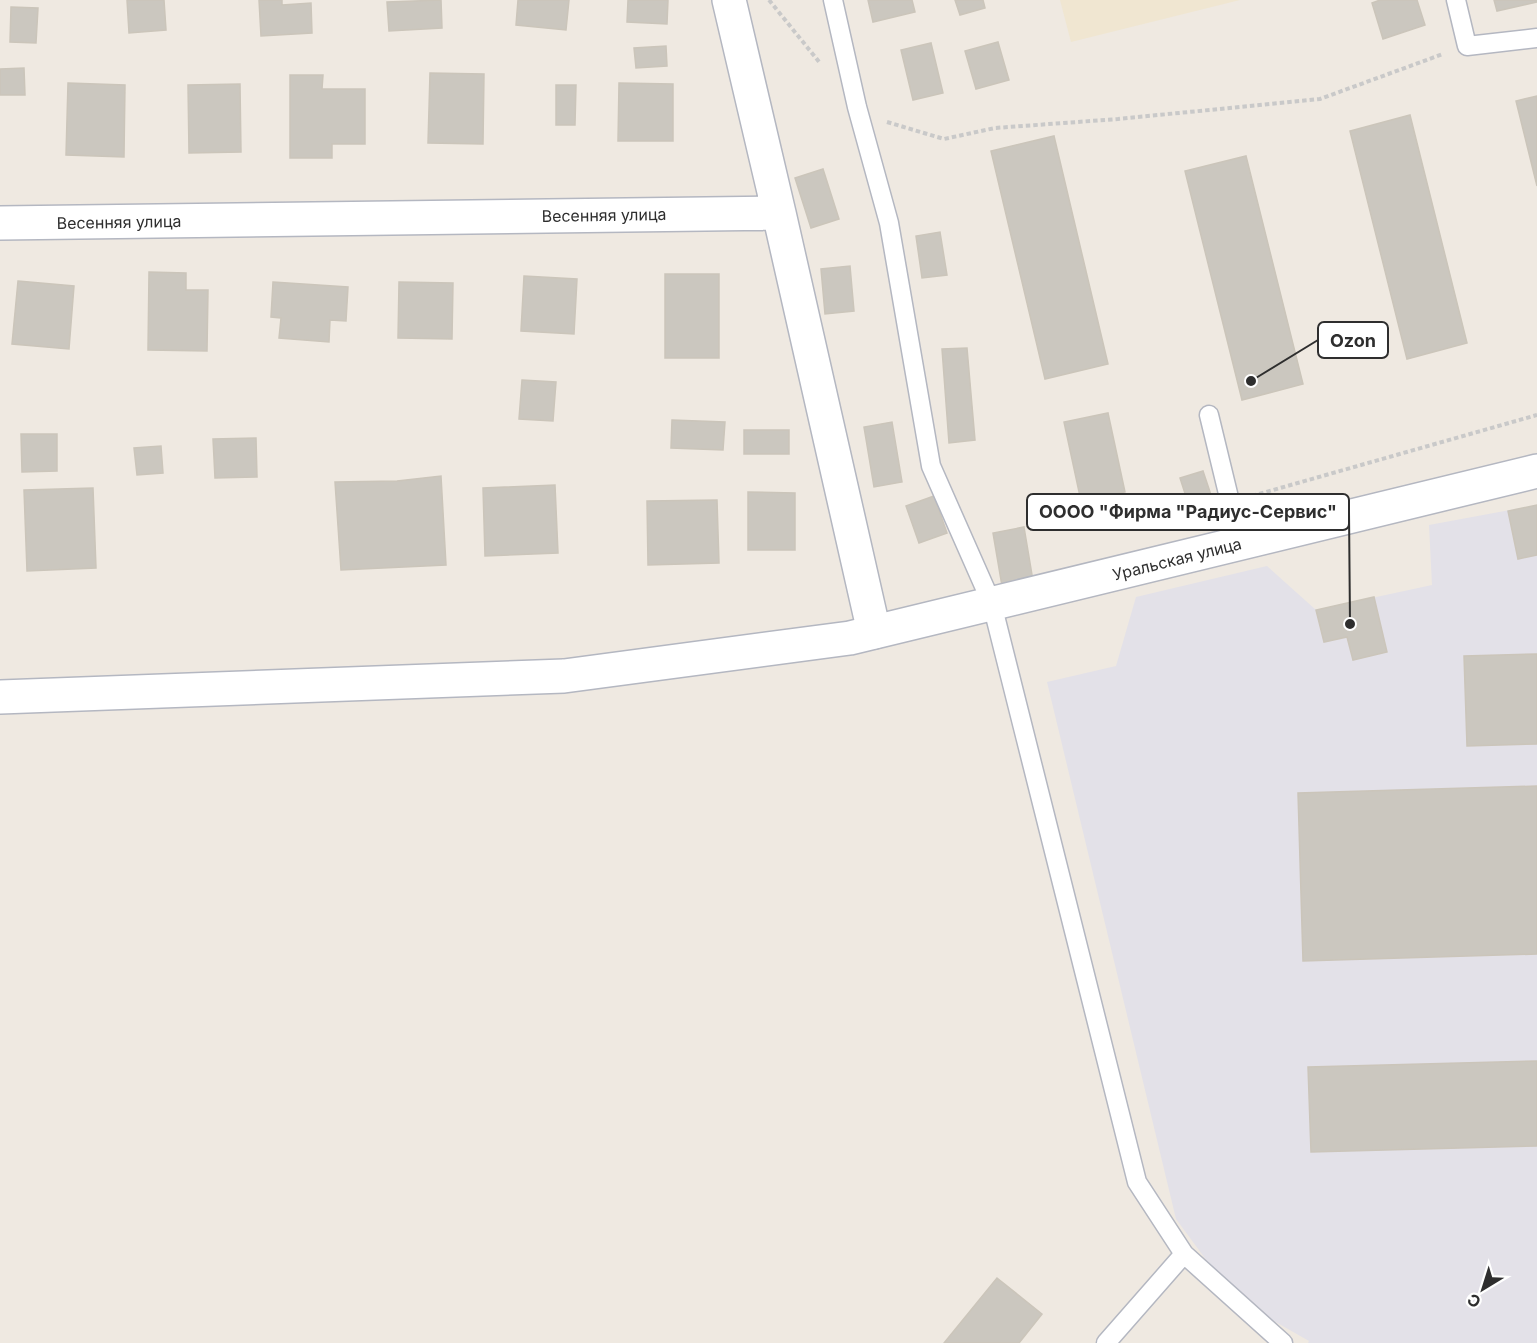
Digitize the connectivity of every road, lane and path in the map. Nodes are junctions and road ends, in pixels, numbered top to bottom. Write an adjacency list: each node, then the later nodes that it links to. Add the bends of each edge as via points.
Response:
1 (729, 0): 8 (street)
2 (769, 0): 7 (path)
3 (832, 0): 7 (lane)
4 (1456, 0): 6 (lane)
5 (1537, 38): 6 (lane)
6 (1467, 46): 7 (path, via 1320,99 995,128 944,138 888,122)
7 (857, 107): 15 (lane, via 889,223 931,466)
8 (779, 213): 9 (street, Весенняя улица); 16 (street)
9 (0, 223)
10 (1209, 415): 13 (lane)
11 (1537, 415): 13 (path)
12 (1537, 471): 14 (street, Уральская улица)
13 (1231, 502): 14 (lane)
14 (1240, 543): 15 (street, Уральская улица)
15 (992, 604): 16 (street, Уральская улица); 18 (lane, via 1137,1182)
16 (874, 632): 17 (street, Уральская улица, via 564,676)
17 (0, 697)
18 (1184, 1254): 19 (lane); 20 (lane)
19 (1106, 1343)
20 (1283, 1343)

